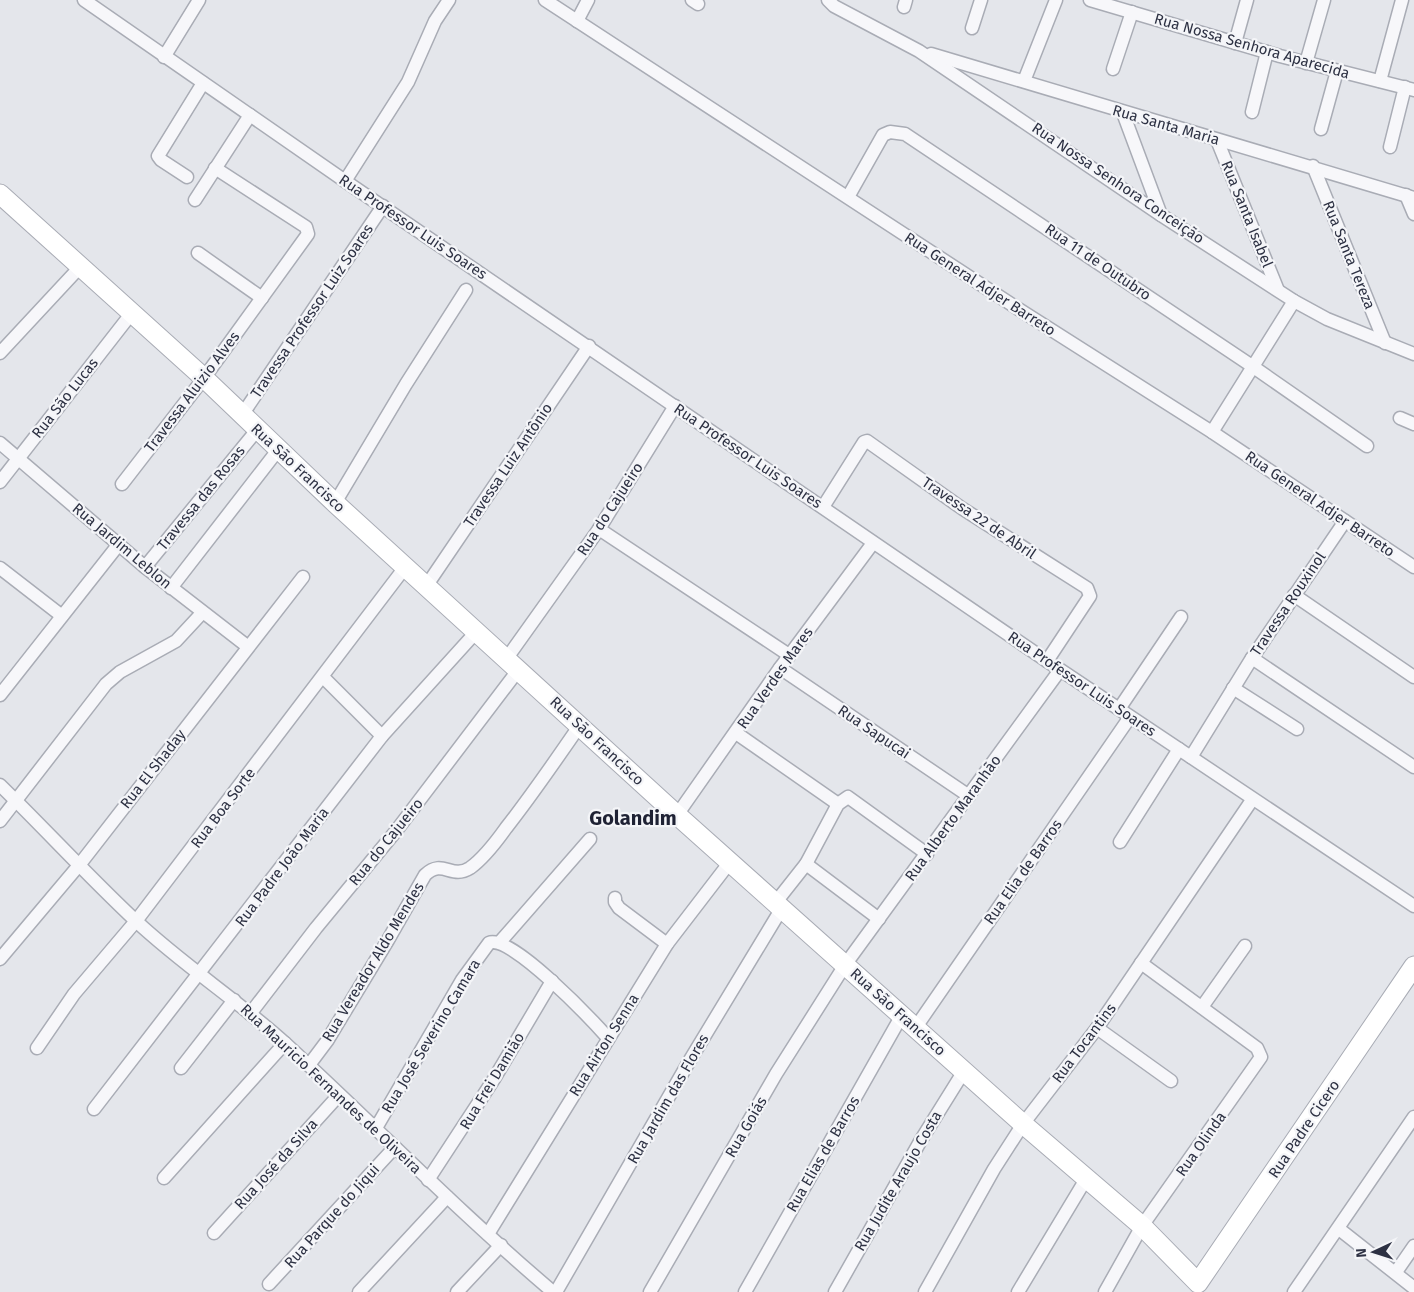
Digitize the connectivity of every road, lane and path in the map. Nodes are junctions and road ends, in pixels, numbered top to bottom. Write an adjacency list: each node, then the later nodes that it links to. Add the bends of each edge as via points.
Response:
1 (84, 0): 19 (street, Rua Professor Luis Soares)
2 (199, 0): 19 (street)
3 (449, 0): 36 (street, via 434,21 408,82)
4 (546, 0): 14 (street, Rua General Adjer Barreto)
5 (588, 0): 14 (street)
6 (828, 0): 17 (street, Rua Nossa Senhora Conceição)
7 (981, 0): 15 (street)
8 (1056, 0): 23 (street)
9 (1090, 0): 13 (street, Rua Nossa Senhora Aparecida)
10 (1247, 0): 16 (street)
11 (1324, 0): 20 (street)
12 (1402, 0): 24 (street)
13 (1132, 12): 16 (street, Rua Nossa Senhora Aparecida); 21 (street)
14 (577, 21): 38 (street, Rua General Adjer Barreto)
15 (972, 28)
16 (1236, 43): 18 (street, Rua Nossa Senhora Aparecida)
17 (919, 51): 23 (street, Rua Santa Maria); 43 (street, Rua Nossa Senhora Conceição)
18 (1267, 52): 20 (street, Rua Nossa Senhora Aparecida); 27 (street)
19 (164, 57): 25 (street, Rua Professor Luis Soares)
20 (1306, 63): 22 (street, Rua Nossa Senhora Aparecida)
21 (1113, 69)
22 (1337, 70): 24 (street, Rua Nossa Senhora Aparecida); 30 (street)
23 (1024, 81): 28 (street, Rua Santa Maria)
24 (1380, 81): 26 (street, Rua Nossa Senhora Aparecida)
25 (203, 83): 29 (street, Rua Professor Luis Soares); 35 (street, via 158,156)
26 (1409, 89): 32 (street)
27 (1252, 112)
28 (1123, 113): 31 (street, Rua Santa Maria); 43 (street)
29 (250, 115): 34 (street); 36 (street, Rua Professor Luis Soares)
30 (1321, 129)
31 (1217, 140): 33 (street, Rua Santa Maria); 46 (street, Rua Santa Isabel)
32 (1390, 147)
33 (1312, 166): 39 (street, Rua Santa Maria); 51 (street, Rua Santa Tereza)
34 (215, 168): 40 (street); 48 (street, Travessa Aluizio Alves, via 308,230 306,238)
35 (187, 178)
36 (345, 181): 41 (street, Rua Professor Luis Soares)
37 (1, 197): 45 (street, Rua São Francisco)
38 (848, 197): 55 (street, Rua 11 de Outubro, via 883,135 890,132 905,134); 62 (street, Rua General Adjer Barreto)
39 (1410, 197): 42 (street)
40 (195, 200)
41 (383, 206): 52 (street, Rua Professor Luis Soares); 58 (street, Travessa Professor Luiz Soares)
42 (1414, 214)
43 (1161, 215): 46 (street, Rua Nossa Senhora Conceição)
44 (198, 254): 48 (street)
45 (80, 267): 50 (street, Rua São Francisco); 53 (street)
46 (1277, 288): 49 (street, Rua Nossa Senhora Conceição)
47 (466, 290): 69 (street)
48 (262, 298): 56 (street, Travessa Aluizio Alves)
49 (1294, 301): 51 (street, Rua Nossa Senhora Conceição, via 1327,319); 55 (street)
50 (130, 314): 56 (street, Rua São Francisco); 66 (street, Rua São Lucas)
51 (1385, 343): 54 (street, Rua Nossa Senhora Conceição)
52 (589, 346): 57 (street, Rua Professor Luis Soares); 80 (street, Travessa Luiz Antônio)
53 (0, 353)
54 (1414, 354)
55 (1252, 366): 62 (street); 64 (street, Rua 11 de Outubro)
56 (204, 378): 58 (street, Rua São Francisco); 68 (street, Travessa Aluizio Alves)
57 (675, 406): 70 (street, Rua Professor Luis Soares); 72 (street, Rua do Cajueiro)
58 (242, 415): 61 (street, Rua São Francisco)
59 (1400, 418): 60 (street)
60 (1414, 424)
61 (257, 430): 65 (street, Rua São Francisco); 76 (street, Travessa das Rosas)
62 (1212, 432): 71 (street, Rua General Adjer Barreto)
63 (0, 443): 66 (street, Rua Jardim Leblon)
64 (1367, 446)
65 (278, 450): 69 (street, Rua São Francisco); 81 (street)
66 (19, 458): 67 (street, Rua São Lucas); 74 (street, Rua Jardim Leblon)
67 (0, 482)
68 (122, 484)
69 (335, 503): 75 (street, Rua São Francisco)
70 (823, 507): 73 (street, Rua Professor Luis Soares); 90 (street, Travessa 22 de Abril, via 867,441 963,509 1087,588 1090,596)
71 (1345, 521): 77 (street, Rua General Adjer Barreto); 82 (street, Travessa Rouxinol)
72 (598, 529): 88 (street); 91 (street, Rua do Cajueiro)
73 (873, 542): 88 (street, Rua Verdes Mares); 90 (street, Rua Professor Luis Soares)
74 (120, 544): 76 (street, Rua Jardim Leblon); 84 (street)
75 (406, 566): 80 (street, Rua São Francisco); 94 (street, Rua Boa Sorte)
76 (145, 567): 81 (street, Rua Jardim Leblon)
77 (1414, 567)
78 (0, 568): 84 (street)
79 (303, 577): 87 (street, Rua El Shaday)
80 (427, 585): 86 (street, Rua São Francisco)
81 (172, 588): 83 (street, Rua Jardim Leblon)
82 (1294, 595): 89 (street, Travessa Rouxinol); 95 (street)
83 (202, 613): 87 (street, Rua Jardim Leblon); 110 (street, via 176,641 120,672 106,684)
84 (62, 616): 97 (street)
85 (1181, 618): 98 (street)
86 (477, 631): 91 (street, Rua São Francisco); 103 (street, Rua Padre João Maria)
87 (247, 646): 118 (street, Rua El Shaday)
88 (789, 655): 92 (street, Rua Verdes Mares)
89 (1252, 658): 96 (street, Travessa Rouxinol); 106 (street)
90 (1047, 661): 93 (street, Rua Professor Luis Soares)
91 (513, 664): 100 (street, Rua São Francisco); 136 (street, Rua do Cajueiro, via 396,831)
92 (780, 668): 102 (street, Rua Verdes Mares); 108 (street, Rua Sapucai)
93 (1060, 670): 98 (street, Rua Professor Luis Soares); 108 (street, Rua Alberto Maranhão)
94 (323, 677): 103 (street); 124 (street, Rua Boa Sorte)
95 (1414, 677)
96 (1233, 688): 101 (street); 105 (street, Travessa Rouxinol)
97 (0, 695)
98 (1119, 709): 99 (street, Rua Professor Luis Soares)
99 (1130, 717): 104 (street, Rua Professor Luis Soares); 137 (street, Rua Elia de Barros)
100 (580, 725): 112 (street, Rua São Francisco); 142 (street, Rua Vereador Aldo Mendes, via 523,806 478,861 461,872 439,867 425,875 327,1042)
101 (1297, 729)
102 (736, 733): 111 (street); 112 (street, Rua Verdes Mares)
103 (382, 736): 132 (street, Rua Padre João Maria)
104 (1179, 749): 105 (street, Rua Professor Luis Soares); 115 (street)
105 (1191, 757): 109 (street, Rua Professor Luis Soares)
106 (1414, 767)
107 (0, 785): 110 (street, Rua Mauricio Fernandes de Oliveira)
108 (969, 796): 116 (street, Rua Alberto Maranhão)
109 (1252, 800): 122 (street, Rua Professor Luis Soares); 129 (street, Rua Tocantins)
110 (16, 801): 113 (street); 118 (street, Rua Mauricio Fernandes de Oliveira)
111 (838, 804): 116 (street, via 848,797 858,802); 119 (street, Rua Jardim das Flores)
112 (677, 815): 117 (street, Rua São Francisco)
113 (0, 821)
114 (590, 840): 125 (street, Rua José Severino Camara)
115 (1120, 842)
116 (927, 854): 123 (street, Rua Alberto Maranhão)
117 (730, 862): 121 (street, Rua São Francisco); 126 (street, Rua Airton Senna)
118 (80, 864): 124 (street, Rua Mauricio Fernandes de Oliveira); 128 (street, Rua El Shaday)
119 (806, 864): 121 (street, Rua Jardim das Flores); 123 (street)
120 (615, 898): 126 (street, via 619,908)
121 (779, 905): 130 (street, Rua São Francisco); 169 (street, Rua Jardim das Flores)
122 (1414, 906)
123 (879, 919): 130 (street, Rua Alberto Maranhão)
124 (136, 921): 132 (street, Rua Mauricio Fernandes de Oliveira); 141 (street, Rua Boa Sorte, via 74,994)
125 (500, 942): 133 (street); 150 (street, Rua José Severino Camara, via 489,943 462,980)
126 (666, 944): 139 (street, Rua Airton Senna)
127 (1245, 946): 135 (street)
128 (0, 958)
129 (1141, 963): 135 (street); 138 (street, Rua Tocantins)
130 (845, 965): 137 (street, Rua São Francisco); 170 (street, Rua Goiás, via 776,1074)
131 (1414, 966): 164 (street, Rua Padre Cicero)
132 (198, 975): 134 (street, Rua Mauricio Fernandes de Oliveira); 147 (street, Rua Padre João Maria)
133 (552, 980): 139 (street); 154 (street, Rua Frei Damião, via 494,1079)
134 (234, 1000): 136 (street, Rua Mauricio Fernandes de Oliveira); 143 (street)
135 (1202, 1007): 156 (street, Rua Olinda, via 1261,1054)
136 (250, 1014): 140 (street, Rua Mauricio Fernandes de Oliveira)
137 (909, 1021): 144 (street, Rua São Francisco); 171 (street, Rua Elias de Barros)
138 (1098, 1028): 145 (street); 149 (street, Rua Tocantins)
139 (608, 1038): 159 (street, Rua Airton Senna)
140 (285, 1044): 142 (street, Rua Mauricio Fernandes de Oliveira); 152 (street)
141 (37, 1048)
142 (309, 1065): 146 (street, Rua Mauricio Fernandes de Oliveira)
143 (181, 1068)
144 (964, 1071): 149 (street, Rua São Francisco); 172 (street, Rua Judite Araujo Costa)
145 (1171, 1081)
146 (339, 1095): 150 (street, Rua Mauricio Fernandes de Oliveira); 158 (street, Rua José da Silva)
147 (94, 1109)
148 (1414, 1117): 157 (street)
149 (1023, 1124): 153 (street, Rua São Francisco); 173 (street, Rua Tocantins)
150 (376, 1128): 151 (street, Rua Mauricio Fernandes de Oliveira)
151 (395, 1147): 154 (street, Rua Mauricio Fernandes de Oliveira); 163 (street, Rua Parque do Jiqui)
152 (164, 1178)
153 (1086, 1178): 156 (street, Rua São Francisco); 174 (street)
154 (428, 1180): 155 (street, Rua Mauricio Fernandes de Oliveira)
155 (447, 1197): 159 (street, Rua Mauricio Fernandes de Oliveira); 167 (street)
156 (1142, 1226): 164 (street, Rua São Francisco); 175 (street, Rua Olinda)
157 (1339, 1229): 162 (street); 166 (street)
158 (214, 1233)
159 (488, 1234): 160 (street, Rua Mauricio Fernandes de Oliveira)
160 (501, 1245): 168 (street); 169 (street, Rua Mauricio Fernandes de Oliveira)
161 (1414, 1246): 162 (street)
162 (1396, 1272): 165 (street)
163 (269, 1284)
164 (1196, 1288)
165 (1414, 1288)
166 (1301, 1289)
167 (360, 1292)
168 (457, 1292)
169 (553, 1292)
170 (650, 1292)
171 (745, 1292)
172 (835, 1292)
173 (925, 1292)
174 (1018, 1292)
175 (1105, 1292)

